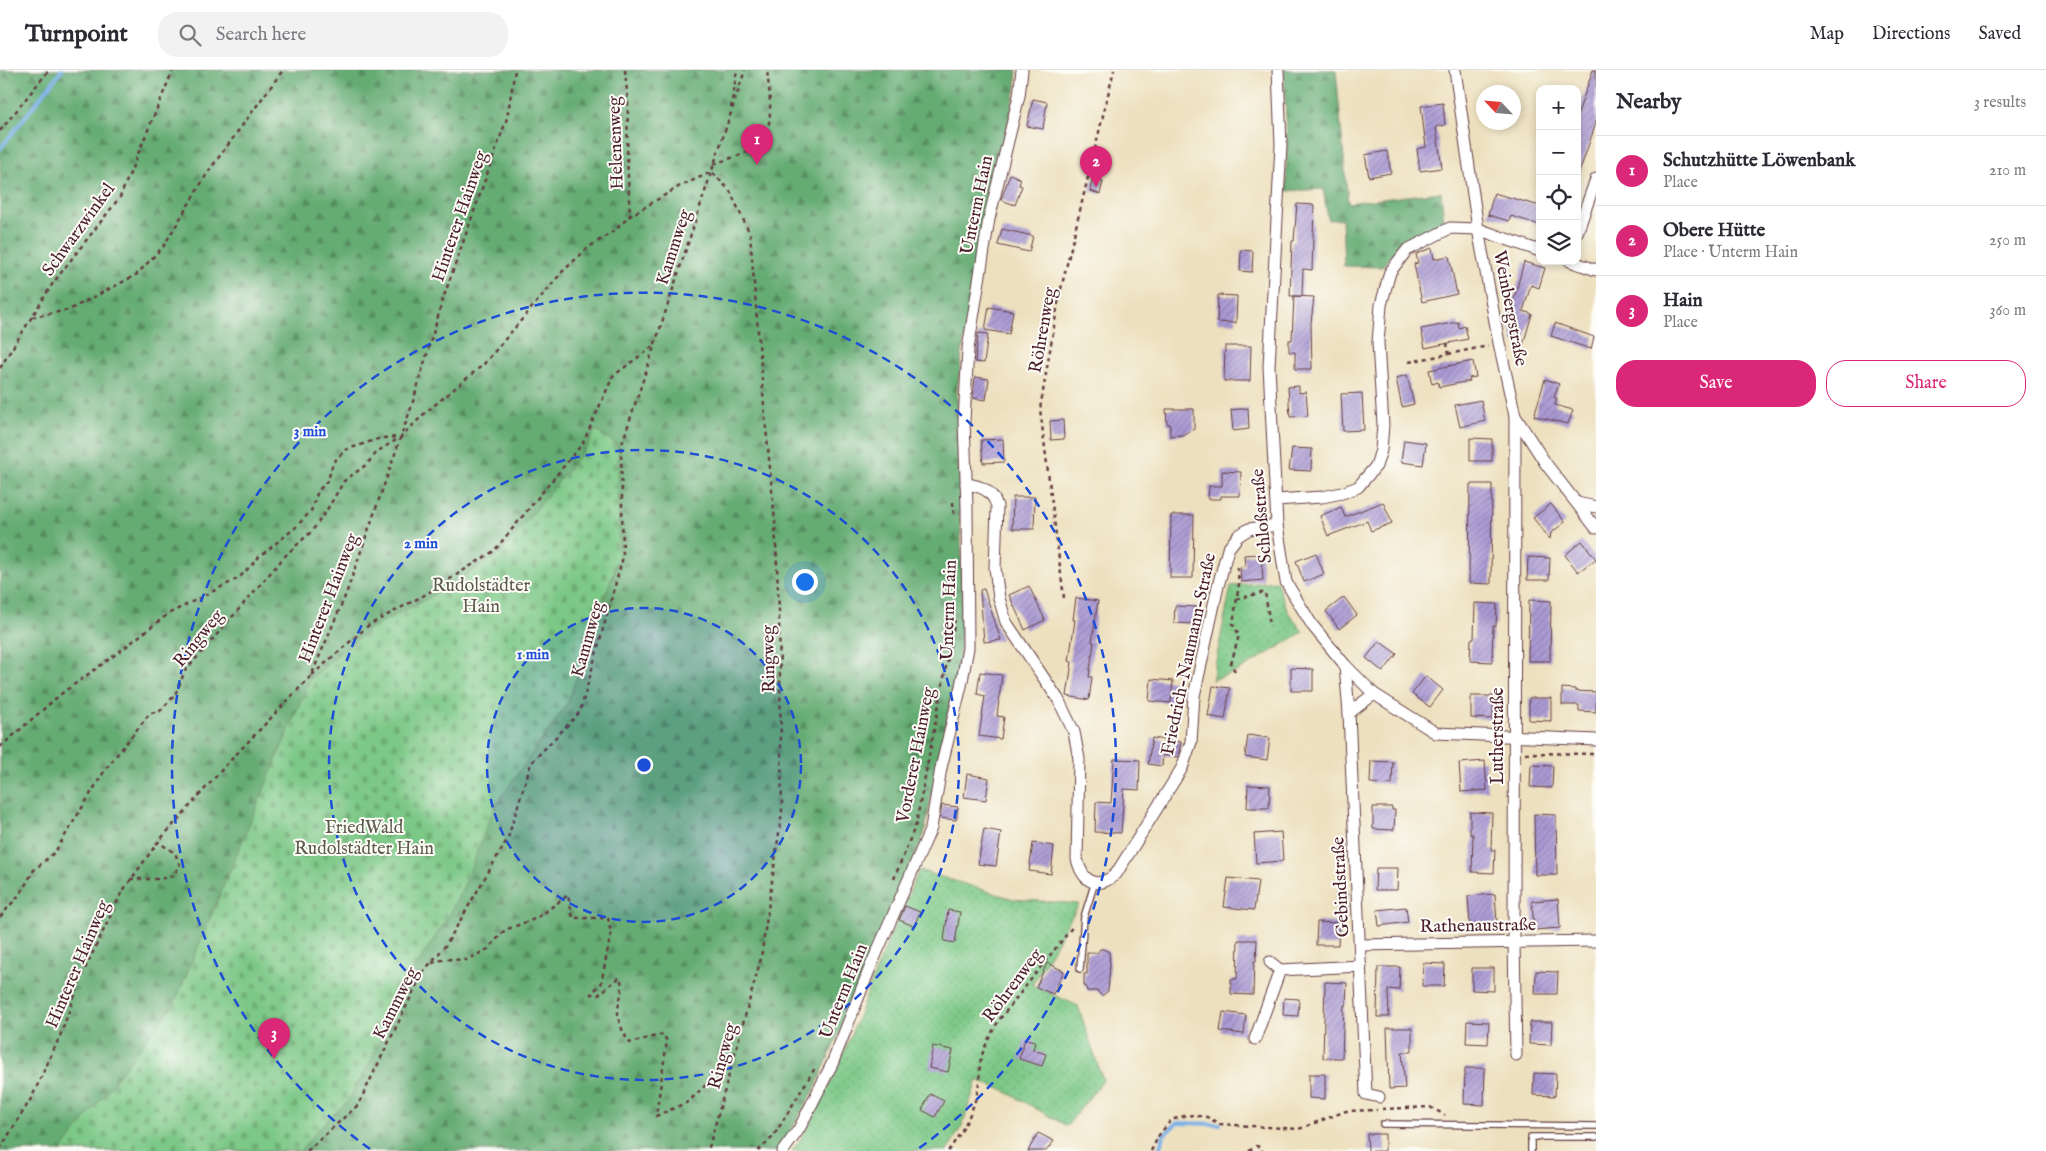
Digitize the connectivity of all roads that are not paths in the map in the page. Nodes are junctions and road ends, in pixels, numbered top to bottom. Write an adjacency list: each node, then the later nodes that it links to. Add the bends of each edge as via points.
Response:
1 (1022, 70): 12 (street, Unterm Hain, via 1019,96 989,218 968,349 964,421)
2 (1278, 70): 13 (street, Schloßstraße, via 1281,145 1269,366)
3 (1455, 70): 7 (street, Weinbergstraße)
4 (1596, 179): 5 (street)
5 (1593, 196): 6 (street)
6 (1581, 224)
7 (1478, 229): 8 (street); 11 (street, Weinbergstraße); 13 (street, via 1450,228 1408,250 1390,272 1381,305 1378,343 1382,450 1368,477 1358,487 1342,493)
8 (1536, 250)
9 (1581, 265): 10 (street)
10 (1596, 270)
11 (1515, 416): 14 (street, Weinbergstraße); 21 (street, Lutherstraße)
12 (966, 484): 23 (street, via 980,486 995,499 995,568 1006,622 1058,699 1074,732 1079,759 1077,860 1087,880); 37 (street, Unterm Hain, via 968,648 930,828 832,1064 799,1129)
13 (1276, 500): 16 (street, Schloßstraße)
14 (1577, 504): 15 (street); 17 (street, Weinbergstraße)
15 (1596, 507)
16 (1277, 525): 18 (street, Schloßstraße, via 1286,582 1312,625); 23 (street, Friedrich-Naumann-Straße, via 1249,529 1238,536 1228,549 1194,696 1191,742 1185,760 1116,874 1107,881)
17 (1596, 528)
18 (1345, 665): 19 (street, Schloßstraße); 20 (street, Gebindstraße)
19 (1374, 694): 20 (street); 21 (street, Schloßstraße, via 1436,733)
20 (1349, 713): 26 (street, Gebindstraße)
21 (1515, 738): 22 (street, Schloßstraße); 24 (street, Lutherstraße)
22 (1596, 740)
23 (1094, 882): 29 (lane, via 1084,917)
24 (1514, 941): 25 (street, Rathenaustraße); 26 (street, Rathenaustraße); 32 (street, Lutherstraße)
25 (1596, 941)
26 (1360, 945): 28 (street, Gebindstraße)
27 (1270, 962): 30 (street)
28 (1361, 966): 30 (street); 33 (street, Gebindstraße, via 1366,1094)
29 (1080, 969)
30 (1280, 970): 31 (street)
31 (1255, 1039)
32 (1516, 1055)
33 (1379, 1097)
34 (1383, 1124): 35 (lane)
35 (1596, 1126)
36 (1596, 1137): 38 (lane, via 1531,1137)
37 (783, 1151)
38 (1531, 1151)

